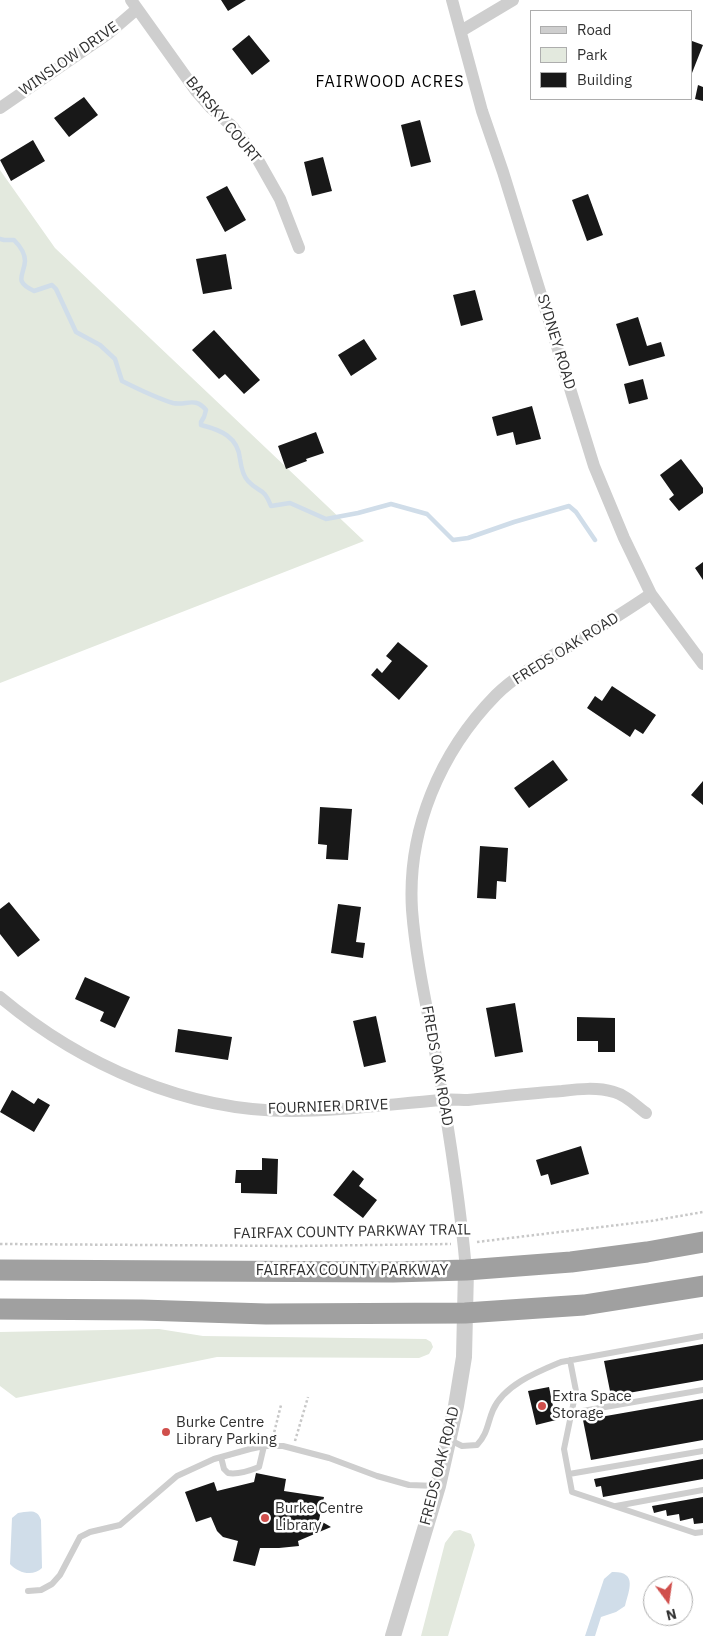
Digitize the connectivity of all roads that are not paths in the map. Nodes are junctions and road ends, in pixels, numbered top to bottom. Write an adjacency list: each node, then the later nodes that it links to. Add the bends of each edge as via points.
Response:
1 (452, 0): 4 (street, SYDNEY ROAD)
2 (513, 0): 4 (street)
3 (134, 4): 5 (street, WINSLOW DRIVE, via 109,33); 6 (street, BARSKY COURT, via 196,91 232,126 253,153 280,199)
4 (461, 31): 7 (street, SYDNEY ROAD, via 482,111 594,466)
5 (0, 108)
6 (299, 248)
7 (651, 594): 8 (street, SYDNEY ROAD); 10 (street, FREDS OAK ROAD, via 529,670 496,695 456,745 430,794 415,850 412,909)
8 (703, 664)
9 (0, 997): 10 (street, FOURNIER DRIVE, via 72,1049 128,1076 191,1097 231,1106 294,1112)
10 (444, 1100): 11 (street, FOURNIER DRIVE, via 593,1088 624,1096); 14 (street, FREDS OAK ROAD)
11 (646, 1113)
12 (703, 1242): 14 (highway, FAIRFAX COUNTY PARKWAY, via 580,1260)
13 (0, 1270): 14 (highway, FAIRFAX COUNTY PARKWAY)
14 (466, 1270): 17 (street, FREDS OAK ROAD)
15 (703, 1286): 17 (highway, via 584,1305)
16 (0, 1309): 17 (highway, via 266,1314)
17 (466, 1313): 22 (street, FREDS OAK ROAD, via 464,1357)
18 (703, 1336): 19 (lane)
19 (570, 1360): 21 (lane, via 576,1391); 22 (lane, via 541,1370 499,1398 484,1437 477,1445 462,1446)
20 (703, 1390): 21 (lane)
21 (571, 1413): 26 (lane, via 564,1449)
22 (448, 1440): 27 (street, FREDS OAK ROAD)
23 (264, 1446): 25 (lane); 25 (lane, via 259,1467 251,1470 228,1473); 27 (lane, via 283,1446 315,1454 409,1485)
24 (703, 1450): 26 (lane)
25 (221, 1457): 31 (lane, via 177,1476 120,1525 80,1537 52,1584)
26 (569, 1474): 29 (lane, via 572,1492)
27 (438, 1486): 32 (street, FREDS OAK ROAD)
28 (703, 1490): 29 (lane)
29 (614, 1506): 30 (lane, via 695,1533)
30 (703, 1532)
31 (28, 1591)
32 (393, 1636)

